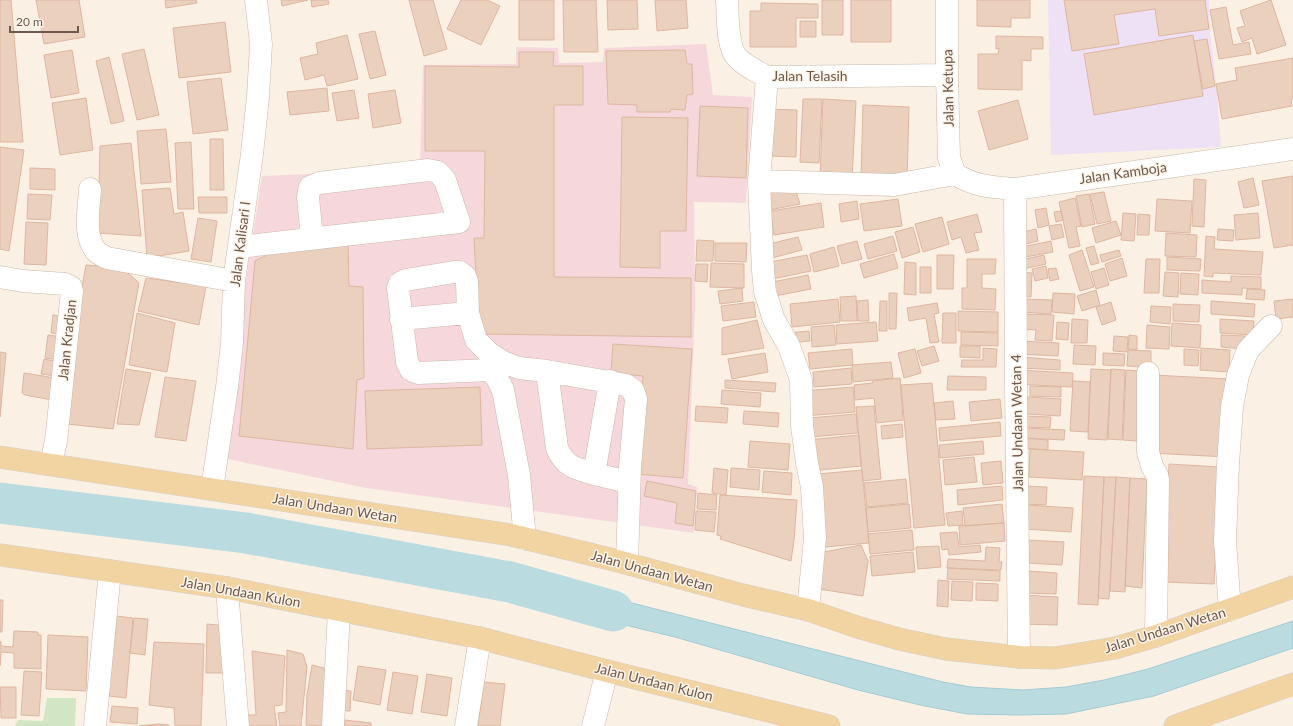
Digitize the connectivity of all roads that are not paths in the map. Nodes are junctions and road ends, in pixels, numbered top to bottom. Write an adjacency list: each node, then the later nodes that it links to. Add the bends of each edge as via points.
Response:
1 (256, 0): 12 (street, Jalan Kalisari I, via 260,44 258,97)
2 (727, 0): 5 (street, Jalan Telasih, via 730,40 734,54 749,67)
3 (948, 0): 4 (street, Jalan Ketupa)
4 (947, 75): 5 (street, Jalan Telasih); 7 (street, Jalan Ketupa, via 949,158)
5 (767, 77): 8 (street)
6 (1293, 149): 10 (street, Jalan Kamboja)
7 (955, 174): 8 (street, via 894,185); 10 (street, Jalan Kamboja, via 980,185)
8 (759, 181): 33 (street, via 765,292 774,320 789,346 801,380 802,426 812,486 815,538)
9 (90, 189): 14 (street, via 88,234 97,253 107,258)
10 (1015, 189): 38 (street, Jalan Undaan Wetan 4)
11 (312, 238): 11 (street, via 335,236 459,222 445,180 438,172 428,170 319,183 310,187 308,197); 12 (street)
12 (239, 247): 14 (street, Jalan Kalisari I)
13 (0, 277): 23 (street, Jalan Kradjan, via 65,284 72,291 56,441)
14 (234, 281): 26 (street, Jalan Kalisari I, via 232,343)
15 (468, 313): 16 (street); 16 (street, via 465,276 460,272 454,272 400,283 398,288); 18 (street, via 476,340)
16 (401, 319): 18 (street, via 406,362 411,370 418,373)
17 (1271, 326): 34 (street, via 1248,350 1238,375 1232,407 1226,541)
18 (497, 366): 19 (street); 27 (street, via 519,476)
19 (547, 371): 21 (street); 24 (street, via 556,448 565,462)
20 (1148, 373): 36 (street, via 1148,452 1158,480)
21 (610, 381): 24 (street); 25 (street, via 626,385 633,390 636,399)
22 (0, 457): 23 (main road, Jalan Undaan Wetan)
23 (51, 464): 26 (main road, Jalan Undaan Wetan)
24 (594, 474): 25 (street)
25 (629, 482): 29 (street)
26 (212, 488): 27 (main road, Jalan Undaan Wetan)
27 (525, 539): 29 (main road, Jalan Undaan Wetan)
28 (0, 555): 30 (main road, Jalan Undaan Kulon)
29 (627, 563): 33 (main road, Jalan Undaan Wetan, via 743,596)
30 (110, 571): 32 (main road, Jalan Undaan Kulon); 41 (street)
31 (1293, 587): 34 (main road, Jalan Undaan Wetan)
32 (228, 588): 35 (main road, Jalan Undaan Kulon); 42 (street)
33 (808, 610): 38 (main road, Jalan Undaan Wetan, via 899,639 946,649)
34 (1230, 610): 36 (main road, Jalan Undaan Wetan)
35 (339, 611): 37 (main road, Jalan Undaan Kulon); 43 (street)
36 (1156, 636): 38 (main road, Jalan Undaan Wetan, via 1116,648 1082,654 1055,658)
37 (480, 638): 39 (main road, Jalan Undaan Kulon); 44 (street)
38 (1019, 657)
39 (606, 671): 45 (street); 46 (main road, Jalan Undaan Kulon)
40 (1293, 684): 47 (main road)
41 (95, 726)
42 (238, 726)
43 (333, 726)
44 (466, 726)
45 (593, 726)
46 (829, 726)
47 (1175, 726)

